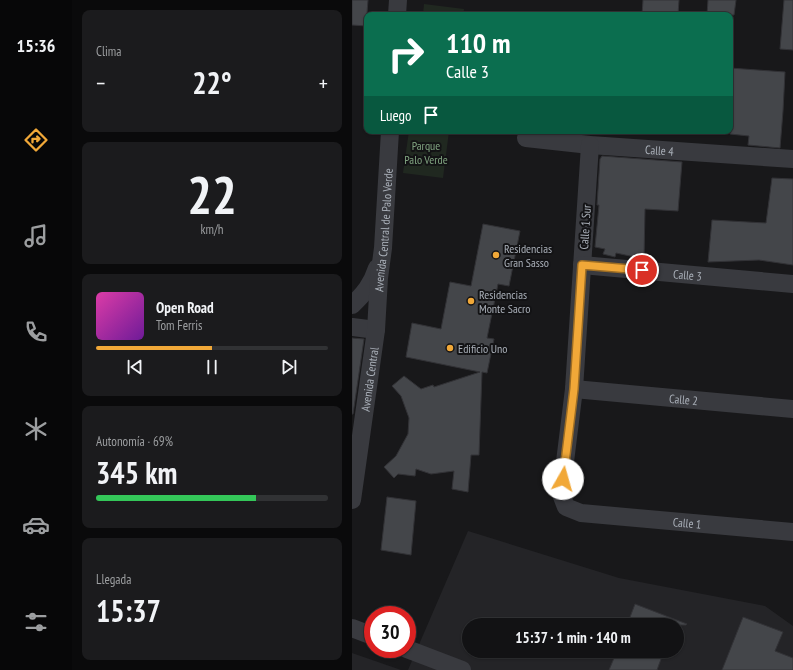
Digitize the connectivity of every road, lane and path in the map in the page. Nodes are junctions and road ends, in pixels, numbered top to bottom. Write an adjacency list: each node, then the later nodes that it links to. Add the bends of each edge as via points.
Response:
1 (398, 0): 2 (street)
2 (397, 12)
3 (390, 134): 7 (street, Avenida Central de Palo Verde)
4 (526, 138): 5 (street, Calle 4)
5 (590, 145): 6 (street, Calle 4); 8 (street, Calle 1 Sur)
6 (793, 159)
7 (383, 248): 10 (street, via 373,279); 12 (street, Avenida Central de Palo Verde)
8 (582, 265): 9 (street, Calle 3); 13 (street, Calle 1 Sur)
9 (793, 284)
10 (352, 305)
11 (352, 327): 12 (street)
12 (376, 330): 15 (street, Avenida Central)
13 (574, 389): 14 (street, Calle 2); 16 (street, Calle 1 Sur, via 561,494 566,507)
14 (793, 409)
15 (352, 500)
16 (581, 513): 17 (street, Calle 1)
17 (793, 532)
18 (352, 628): 19 (street)
19 (364, 633)
20 (416, 652): 21 (street)
21 (462, 670)

